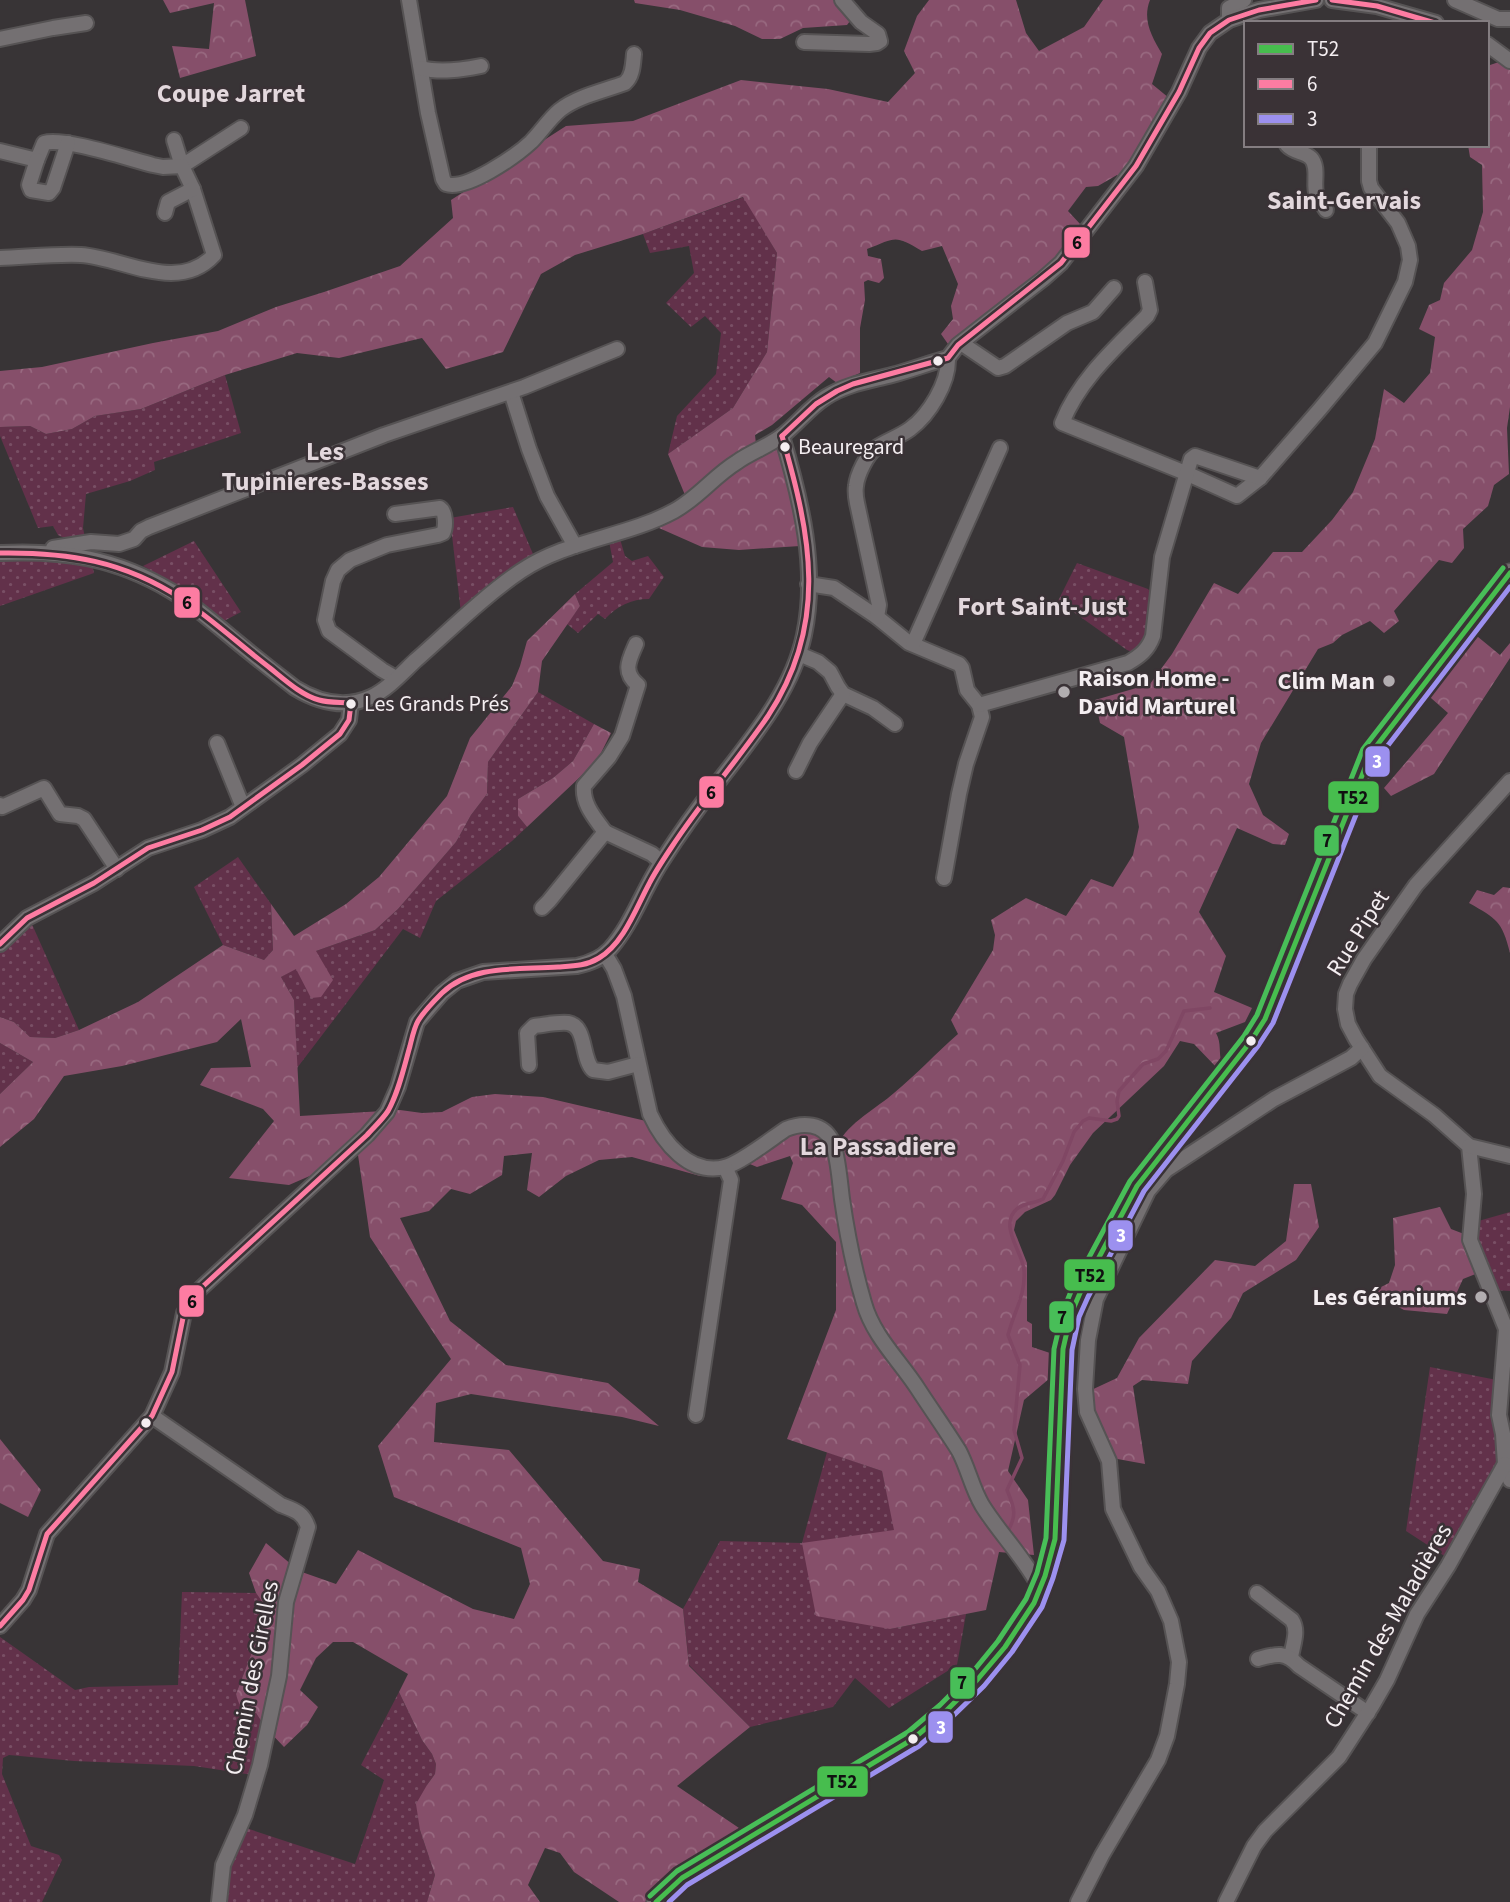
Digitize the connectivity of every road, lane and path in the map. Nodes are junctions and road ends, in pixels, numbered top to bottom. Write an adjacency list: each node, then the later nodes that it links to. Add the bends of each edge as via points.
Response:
1 (409, 0): 17 (street)
2 (842, 0): 12 (street, via 880,41)
3 (1244, 0): 8 (street, via 1229,8)
4 (1316, 0): 8 (street)
5 (1332, 0): 9 (street, via 1377,6)
6 (1455, 0): 7 (street, via 1498,19)
7 (1510, 19)
8 (1229, 20): 32 (street, via 1199,48 1136,166 1061,262)
9 (1429, 21)
10 (86, 23): 11 (street)
11 (0, 39)
12 (804, 42)
13 (1489, 45): 15 (street)
14 (635, 54): 17 (street, via 625,83 571,103 517,153 474,179 452,186 443,179)
15 (1510, 61)
16 (481, 66): 17 (street)
17 (421, 68)
18 (241, 128): 25 (street)
19 (174, 140): 25 (street)
20 (68, 143): 24 (street, via 44,142); 24 (street, via 49,193 31,190 29,185); 25 (street, via 153,165)
21 (1289, 147): 27 (street, via 1312,160 1316,196)
22 (1369, 147): 39 (street, via 1368,181 1398,223 1408,246 1405,282 1375,343)
23 (0, 151): 24 (street)
24 (37, 160)
25 (182, 166): 26 (street)
26 (192, 189): 28 (street, via 168,202); 29 (street, via 214,255 194,270 158,273 83,255)
27 (1326, 211)
28 (165, 213)
29 (0, 258)
30 (1145, 282): 38 (street, via 1147,316 1101,363 1070,404 1062,423)
31 (1114, 288): 32 (street, via 1093,312 1067,323 1005,366 998,368)
32 (961, 343): 34 (street)
33 (617, 349): 35 (street)
34 (948, 358): 36 (street, via 837,391); 46 (street, via 943,384 925,413 911,429 870,452 857,480 857,503 879,605)
35 (511, 392): 41 (street, via 547,496); 42 (street, via 373,439 149,527 128,542 91,542)
36 (782, 436): 41 (street, via 737,462 677,510); 45 (street, via 800,503)
37 (1000, 448): 48 (street)
38 (1188, 474): 39 (street, via 1237,496); 39 (street, via 1195,456); 53 (street, via 1162,558 1153,636 1141,656)
39 (1260, 478)
40 (395, 514): 50 (street, via 440,508 445,529 438,535 379,547 343,565 336,574 325,620 329,631)
41 (575, 546): 50 (street, via 522,570)
42 (38, 551): 43 (street); 52 (street, via 107,563 155,582 295,688 319,700)
43 (0, 553)
44 (1510, 573): 73 (main road, via 1371,753 1265,1019 1152,1166)
45 (808, 584): 46 (street, via 834,588); 49 (street)
46 (877, 617): 48 (street)
47 (636, 644): 60 (street, via 628,667 638,685 622,736 583,791)
48 (913, 644): 53 (street, via 959,664 967,690)
49 (799, 654): 51 (street, via 830,672); 61 (street, via 775,702)
50 (396, 678): 52 (street, via 370,697)
51 (843, 694): 54 (street); 56 (street)
52 (351, 703): 59 (street, via 349,720 340,734)
53 (979, 705): 63 (street, via 982,717 966,764)
54 (895, 724)
55 (216, 743): 59 (street)
56 (796, 771)
57 (1510, 781): 67 (street, Rue Pipet, via 1416,886 1355,973 1345,1009)
58 (0, 805): 62 (street, via 44,788 60,814 78,816 90,825)
59 (243, 807): 62 (street, via 202,830 148,848)
60 (605, 832): 61 (street); 64 (street)
61 (661, 862): 66 (street, via 641,902)
62 (117, 869): 65 (street, via 27,918)
63 (944, 878)
64 (542, 908)
65 (0, 944)
66 (605, 954): 68 (street, via 624,996); 75 (street, via 578,966 483,972 457,981 442,993 417,1022 387,1112 190,1303 172,1372)
67 (1362, 1048): 70 (street, Rue Pipet, via 1380,1076); 73 (street, via 1274,1099)
68 (638, 1064): 69 (street, via 608,1072 593,1070 578,1028 567,1023 529,1029); 72 (street, via 650,1114 673,1150 694,1163)
69 (529, 1065)
70 (1469, 1146): 71 (street); 76 (street, via 1474,1194 1470,1240 1506,1329 1499,1415)
71 (1510, 1156)
72 (725, 1167): 74 (street, via 731,1180); 78 (street, via 794,1126 810,1124 827,1134 866,1310 959,1452 987,1512 1029,1566)
73 (1142, 1189): 78 (main road, via 1080,1293 1066,1332 1055,1539); 86 (street, via 1096,1298 1085,1389 1087,1412 1108,1461 1116,1517 1171,1620 1177,1684 1158,1760)
74 (696, 1415)
75 (152, 1416): 80 (street, via 47,1534 29,1590); 84 (street, Chemin des Girelles, via 281,1505 300,1512 308,1527 286,1602 279,1676 263,1754 254,1791 223,1865)
76 (1507, 1461): 77 (street); 83 (street, Chemin des Maladières, via 1417,1614)
77 (1510, 1480)
78 (1040, 1588): 85 (main road, via 1006,1646 965,1693 913,1740 682,1878)
79 (1257, 1593): 81 (street, via 1295,1625)
80 (0, 1626)
81 (1291, 1657): 82 (street, via 1278,1654); 83 (street)
82 (1258, 1659)
83 (1367, 1713): 87 (street, Chemin des Maladières, via 1339,1757 1265,1831)
84 (219, 1902)
85 (656, 1902)
86 (1078, 1902)
87 (1226, 1902)

